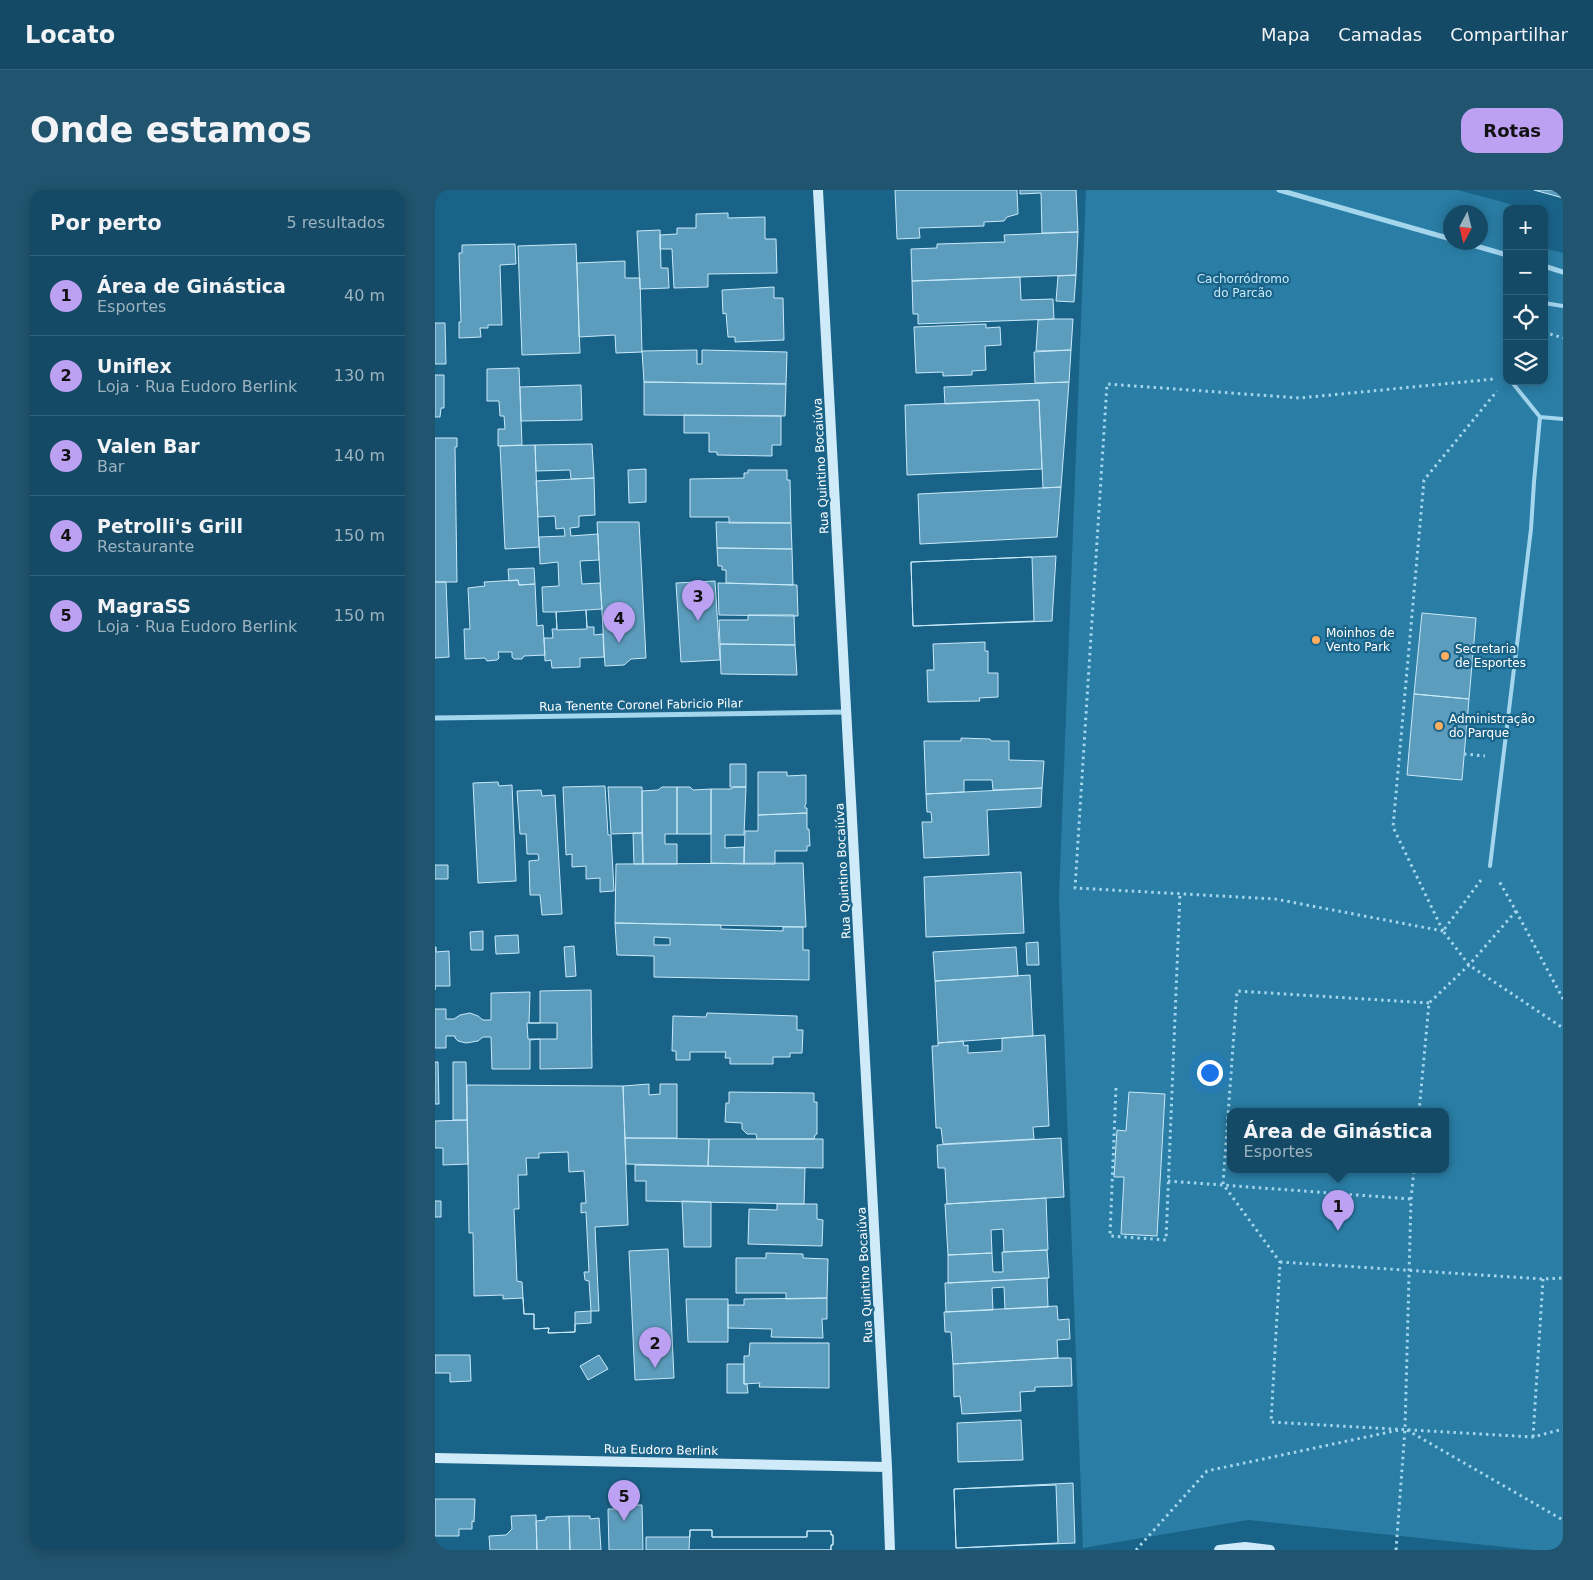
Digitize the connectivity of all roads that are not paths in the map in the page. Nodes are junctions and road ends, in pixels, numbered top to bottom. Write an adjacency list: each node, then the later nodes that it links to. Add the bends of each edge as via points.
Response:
1 (818, 190): 13 (street, Rua Quintino Bocaiúva)
2 (1279, 190): 3 (street)
3 (1443, 237)
4 (1487, 250): 5 (street)
5 (1503, 255)
6 (1548, 267): 7 (street)
7 (1563, 272)
8 (1548, 304): 9 (lane)
9 (1563, 306)
10 (1514, 385): 11 (lane)
11 (1540, 417): 12 (lane); 15 (lane, via 1531,529)
12 (1563, 419)
13 (847, 712): 14 (street, Rua Tenente Coronel Fabricio Pilar); 17 (street, Rua Quintino Bocaiúva)
14 (435, 718)
15 (1490, 866)
16 (435, 1458): 17 (street, Rua Eudoro Berlink)
17 (887, 1467): 18 (street, Rua Quintino Bocaiúva)
18 (890, 1550)
19 (1219, 1550): 20 (street, via 1245,1547)
20 (1270, 1550)

